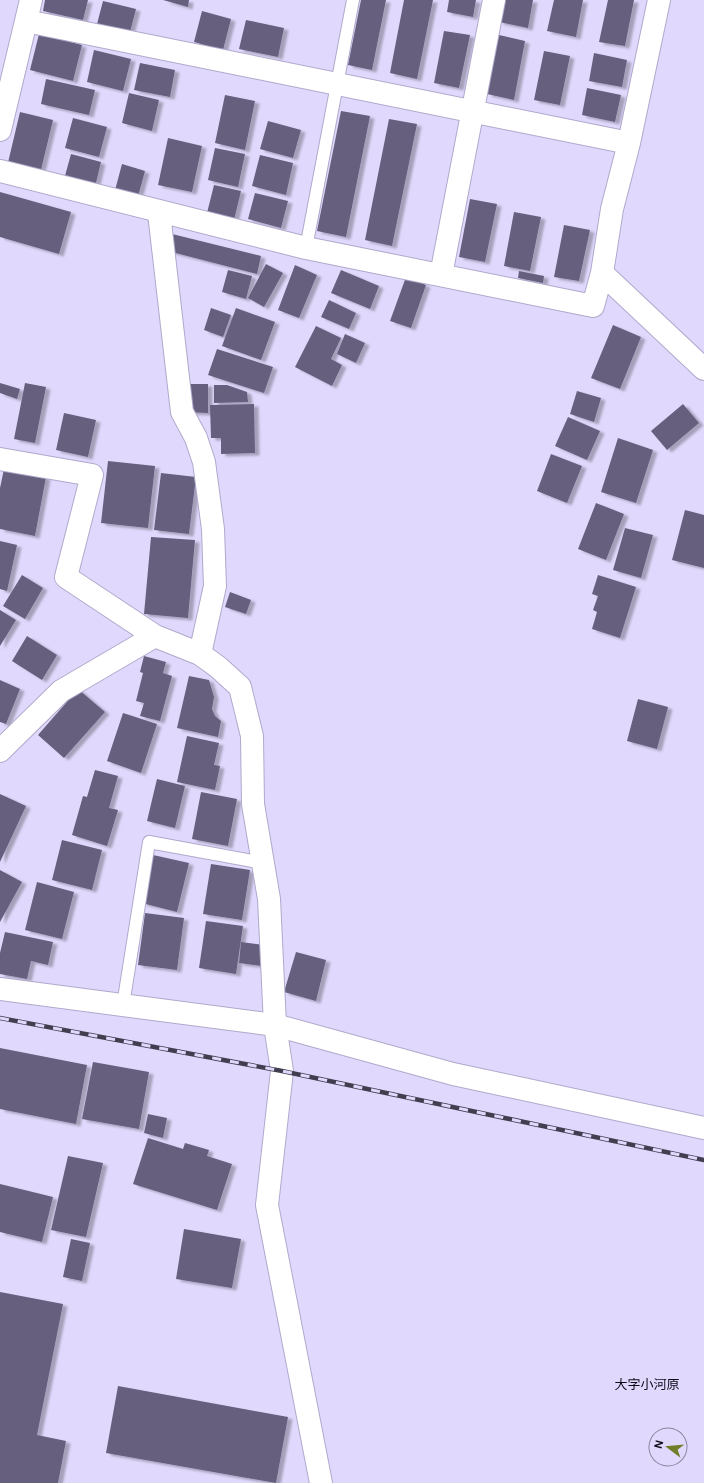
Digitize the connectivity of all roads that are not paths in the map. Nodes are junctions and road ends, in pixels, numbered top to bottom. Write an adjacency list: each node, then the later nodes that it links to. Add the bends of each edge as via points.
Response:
1 (32, 0): 5 (street)
2 (353, 0): 7 (lane)
3 (494, 0): 8 (street)
4 (659, 0): 10 (street)
5 (26, 21): 6 (street); 7 (street)
6 (7, 66): 9 (street)
7 (337, 84): 8 (street); 13 (lane)
8 (473, 111): 10 (street); 15 (street)
9 (0, 130)
10 (629, 143): 14 (street, via 612,209)
11 (0, 171): 12 (street)
12 (159, 212): 13 (street); 19 (street, via 182,412 196,438 204,462 213,529 215,586)
13 (306, 248): 15 (street)
14 (602, 273): 15 (street, via 593,306); 16 (street)
15 (441, 275)
16 (704, 369)
17 (0, 459): 18 (street, via 92,475 66,577)
18 (155, 636): 19 (street); 20 (street, via 61,691)
19 (200, 654): 21 (street, via 240,687 252,736 253,804)
20 (0, 751)
21 (263, 863): 23 (lane, via 149,842); 24 (street, via 269,899)
22 (0, 989): 23 (street)
23 (123, 1005): 24 (street)
24 (275, 1025): 25 (street, via 454,1074); 26 (street, via 282,1071 267,1205)
25 (704, 1128)
26 (321, 1483)

